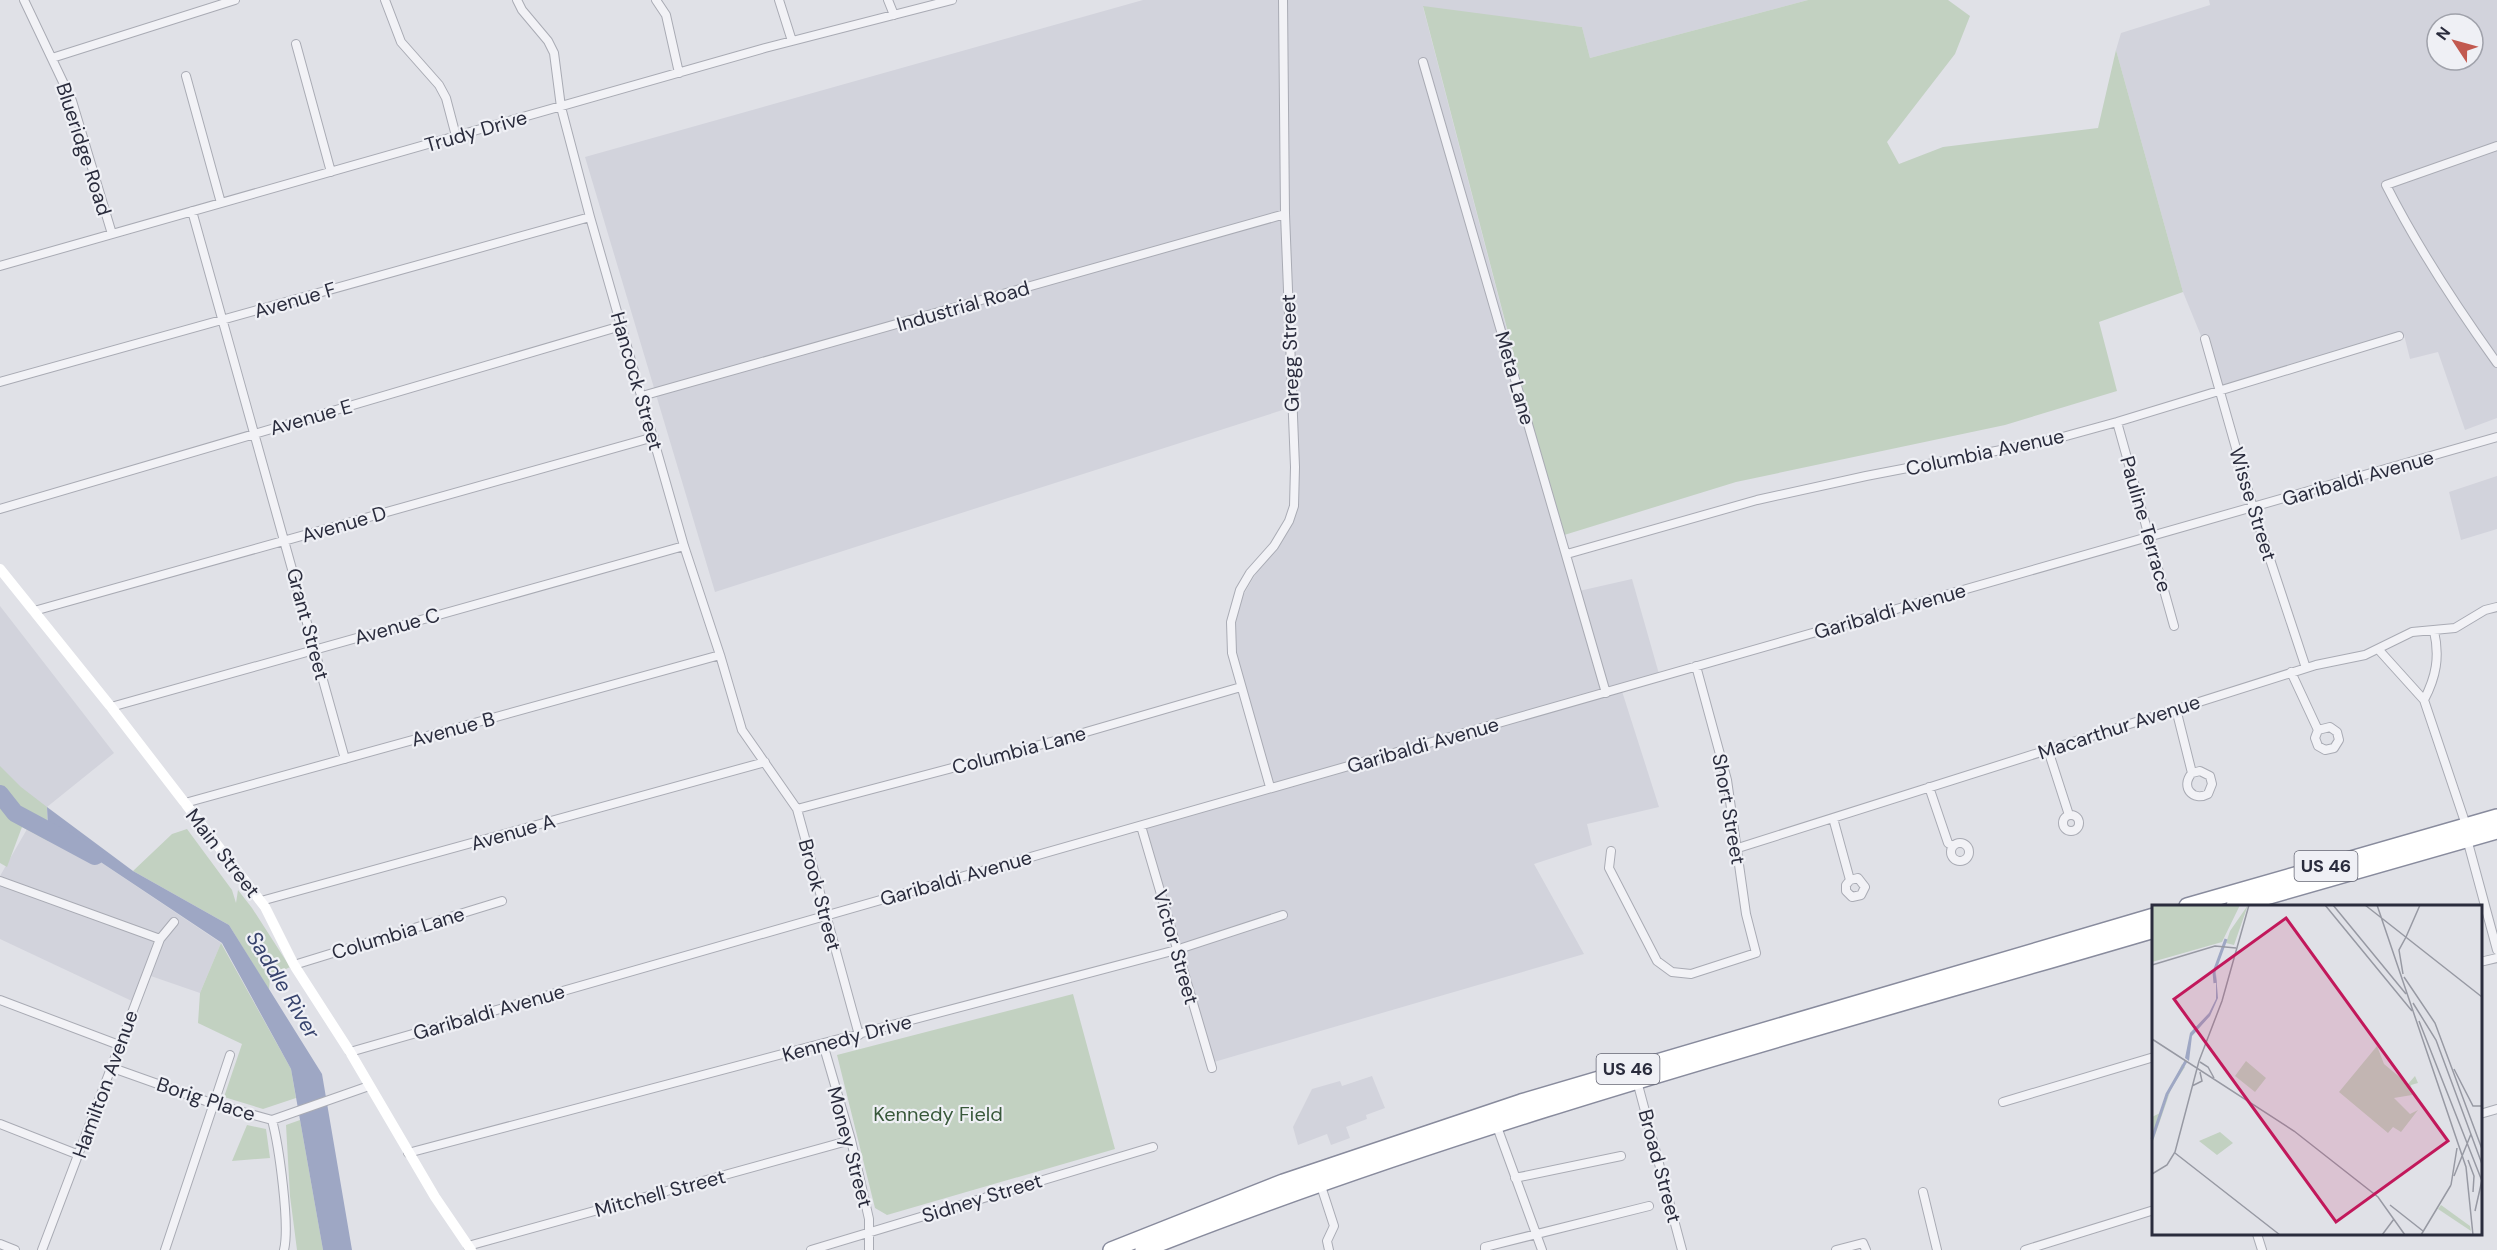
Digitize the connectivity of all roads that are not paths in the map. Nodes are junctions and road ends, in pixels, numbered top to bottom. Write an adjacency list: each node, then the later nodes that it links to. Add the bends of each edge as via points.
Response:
1 (24, 0): 13 (street, Blueridge Road)
2 (235, 0): 13 (street)
3 (385, 0): 18 (street, via 401,42 446,98)
4 (517, 0): 17 (street, Hancock Street, via 554,53)
5 (657, 0): 15 (street, via 666,15)
6 (779, 0): 11 (street)
7 (888, 0): 10 (street)
8 (952, 0): 10 (street, Trudy Drive)
9 (1283, 0): 23 (street, Gregg Street)
10 (894, 15): 11 (street, Trudy Drive)
11 (792, 41): 15 (street, Trudy Drive)
12 (296, 44): 20 (street)
13 (52, 58): 25 (street, Blueridge Road, via 72,101)
14 (1423, 62): 44 (street, Meta Lane)
15 (679, 72): 17 (street, Trudy Drive)
16 (186, 76): 21 (street)
17 (561, 107): 18 (street, Trudy Drive); 24 (street, Hancock Street)
18 (456, 136): 20 (street, Trudy Drive)
19 (2497, 146): 31 (street, via 2386,185 2459,311)
20 (331, 172): 21 (street, Trudy Drive)
21 (221, 203): 22 (street, Trudy Drive)
22 (192, 211): 25 (street, Trudy Drive); 27 (street, Grant Street)
23 (1285, 214): 34 (street, Industrial Road); 56 (street, Gregg Street, via 1294,506 1283,534 1250,573 1234,607 1231,645)
24 (590, 217): 27 (street, Avenue F); 28 (street, Hancock Street)
25 (112, 234): 26 (street, Trudy Drive)
26 (0, 264)
27 (223, 320): 32 (street, Avenue F); 36 (street, Grant Street)
28 (621, 326): 34 (street, Hancock Street); 36 (street, Avenue E)
29 (2399, 336): 33 (street, Columbia Avenue)
30 (2205, 339): 33 (street, Wisse Street)
31 (2497, 363)
32 (0, 382)
33 (2220, 390): 35 (street, Columbia Avenue); 39 (street, Wisse Street)
34 (642, 396): 37 (street, Hancock Street)
35 (2117, 423): 41 (street, Pauline Terrace); 44 (street, Columbia Avenue, via 2016,449 1757,500)
36 (255, 434): 40 (street, Avenue E); 42 (street, Grant Street)
37 (654, 437): 42 (street, Avenue D); 43 (street, Hancock Street)
38 (2497, 438): 39 (street, Garibaldi Avenue)
39 (2253, 508): 41 (street, Garibaldi Avenue); 54 (street, Wisse Street)
40 (0, 509)
41 (2149, 536): 48 (street, Pauline Terrace); 53 (street, Garibaldi Avenue)
42 (285, 540): 47 (street, Avenue D); 50 (street, Grant Street)
43 (684, 546): 50 (street, Avenue C); 52 (street, Hancock Street)
44 (1567, 554): 57 (street, Meta Lane)
45 (0, 569): 47 (street, Main Street)
46 (2497, 607): 49 (street, Macarthur Avenue, via 2456,628)
47 (34, 610): 59 (street, Main Street)
48 (2175, 626)
49 (2434, 631): 51 (street, Macarthur Avenue, via 2412,632); 58 (street, via 2438,657)
50 (315, 649): 59 (street, Avenue C); 63 (street, Grant Street)
51 (2378, 649): 54 (street, Macarthur Avenue); 58 (street)
52 (720, 655): 63 (street, Avenue B); 64 (street, Hancock Street, via 742,730)
53 (1696, 666): 57 (street, Garibaldi Avenue); 78 (street, Short Street, via 1727,780)
54 (2306, 668): 55 (street, Macarthur Avenue)
55 (2291, 672): 60 (street, Macarthur Avenue); 61 (street)
56 (1241, 687): 66 (street, Gregg Street); 69 (street, Columbia Lane)
57 (1606, 693): 66 (street, Garibaldi Avenue)
58 (2424, 700): 76 (street)
59 (111, 707): 68 (street, Main Street)
60 (2176, 709): 62 (street, Macarthur Avenue); 65 (street)
61 (2318, 730)
62 (2048, 750): 67 (street, Macarthur Avenue); 71 (street)
63 (345, 759): 68 (street, Avenue B)
64 (765, 762): 69 (street, Brook Street); 83 (street, Avenue A)
65 (2192, 773)
66 (1270, 787): 74 (street, Garibaldi Avenue)
67 (1929, 787): 73 (street, Macarthur Avenue); 77 (street, via 1948,843)
68 (185, 803): 83 (street, Main Street)
69 (796, 809): 86 (street, Brook Street)
70 (2497, 810): 76 (highway)
71 (2070, 815)
72 (2497, 817): 76 (highway, US 46)
73 (1833, 818): 78 (street, Macarthur Avenue); 80 (street)
74 (1141, 826): 86 (street, Garibaldi Avenue); 92 (street, Victor Street)
75 (2497, 831): 76 (highway, US 46)
76 (2466, 832): 84 (highway, US 46); 85 (highway, US 46); 93 (street)
77 (1953, 846)
78 (1738, 848): 79 (street, Short Street, via 1746,914 1756,953 1681,975 1664,968 1653,953 1609,868)
79 (1611, 852)
80 (1850, 880)
81 (0, 881): 91 (street)
82 (502, 901): 96 (street, Columbia Lane)
83 (261, 902): 96 (street, Main Street)
84 (2191, 905)
85 (2237, 905)
86 (825, 915): 98 (street, Brook Street); 101 (street, Garibaldi Avenue)
87 (1283, 915): 92 (street, Kennedy Drive)
88 (2152, 917): 137 (highway, US 46, via 1489,1112 1283,1182)
89 (174, 922): 91 (street, Hamilton Avenue)
90 (2152, 931): 106 (highway, US 46)
91 (159, 939): 100 (street, Hamilton Avenue)
92 (1176, 950): 98 (street, Kennedy Drive); 105 (street, Victor Street)
93 (2497, 950)
94 (2497, 958): 95 (street)
95 (2482, 962)
96 (294, 965): 101 (street, Main Street)
97 (0, 1000): 100 (street)
98 (859, 1035): 99 (street, Kennedy Drive)
99 (823, 1044): 115 (street, Money Street); 117 (street, Kennedy Drive)
100 (119, 1046): 104 (street, Hamilton Avenue)
101 (350, 1052): 107 (street, Main Street)
102 (230, 1055): 109 (street)
103 (2152, 1058): 108 (street)
104 (110, 1067): 109 (street, Borig Place); 118 (street, Hamilton Avenue)
105 (1212, 1068)
106 (1637, 1081): 114 (highway, US 46); 142 (street, Broad Street)
107 (369, 1086): 112 (street, Borig Place); 117 (street, Main Street)
108 (2003, 1102)
109 (214, 1104): 112 (street, Borig Place); 133 (street)
110 (2497, 1109): 111 (street)
111 (2482, 1113)
112 (272, 1120): 134 (street, via 278,1152)
113 (0, 1124): 118 (street)
114 (1496, 1124): 120 (street); 121 (highway, US 46)
115 (851, 1140): 125 (street, Money Street); 130 (street, Mitchell Street)
116 (1153, 1147): 125 (street, Sidney Street)
117 (408, 1153): 130 (street, Main Street)
118 (79, 1155): 132 (street, Hamilton Avenue)
119 (1621, 1156): 120 (street)
120 (1515, 1178): 126 (street)
121 (1320, 1183): 138 (highway, US 46); 139 (street, via 1334,1226 1327,1241)
122 (1923, 1192): 144 (street)
123 (1648, 1206): 126 (street)
124 (2152, 1211): 145 (street)
125 (870, 1232): 135 (street, Sidney Street); 136 (street, Money Street)
126 (1536, 1234): 140 (street); 141 (street)
127 (2258, 1235): 146 (street)
128 (0, 1244): 131 (street)
129 (1865, 1246): 143 (street)
130 (470, 1248)
131 (15, 1250)
132 (42, 1250)
133 (165, 1250)
134 (284, 1250)
135 (811, 1250)
136 (869, 1250)
137 (1110, 1250)
138 (1143, 1250)
139 (1329, 1250)
140 (1485, 1250)
141 (1542, 1250)
142 (1682, 1250)
143 (1836, 1250)
144 (1937, 1250)
145 (2025, 1250)
146 (2262, 1250)

